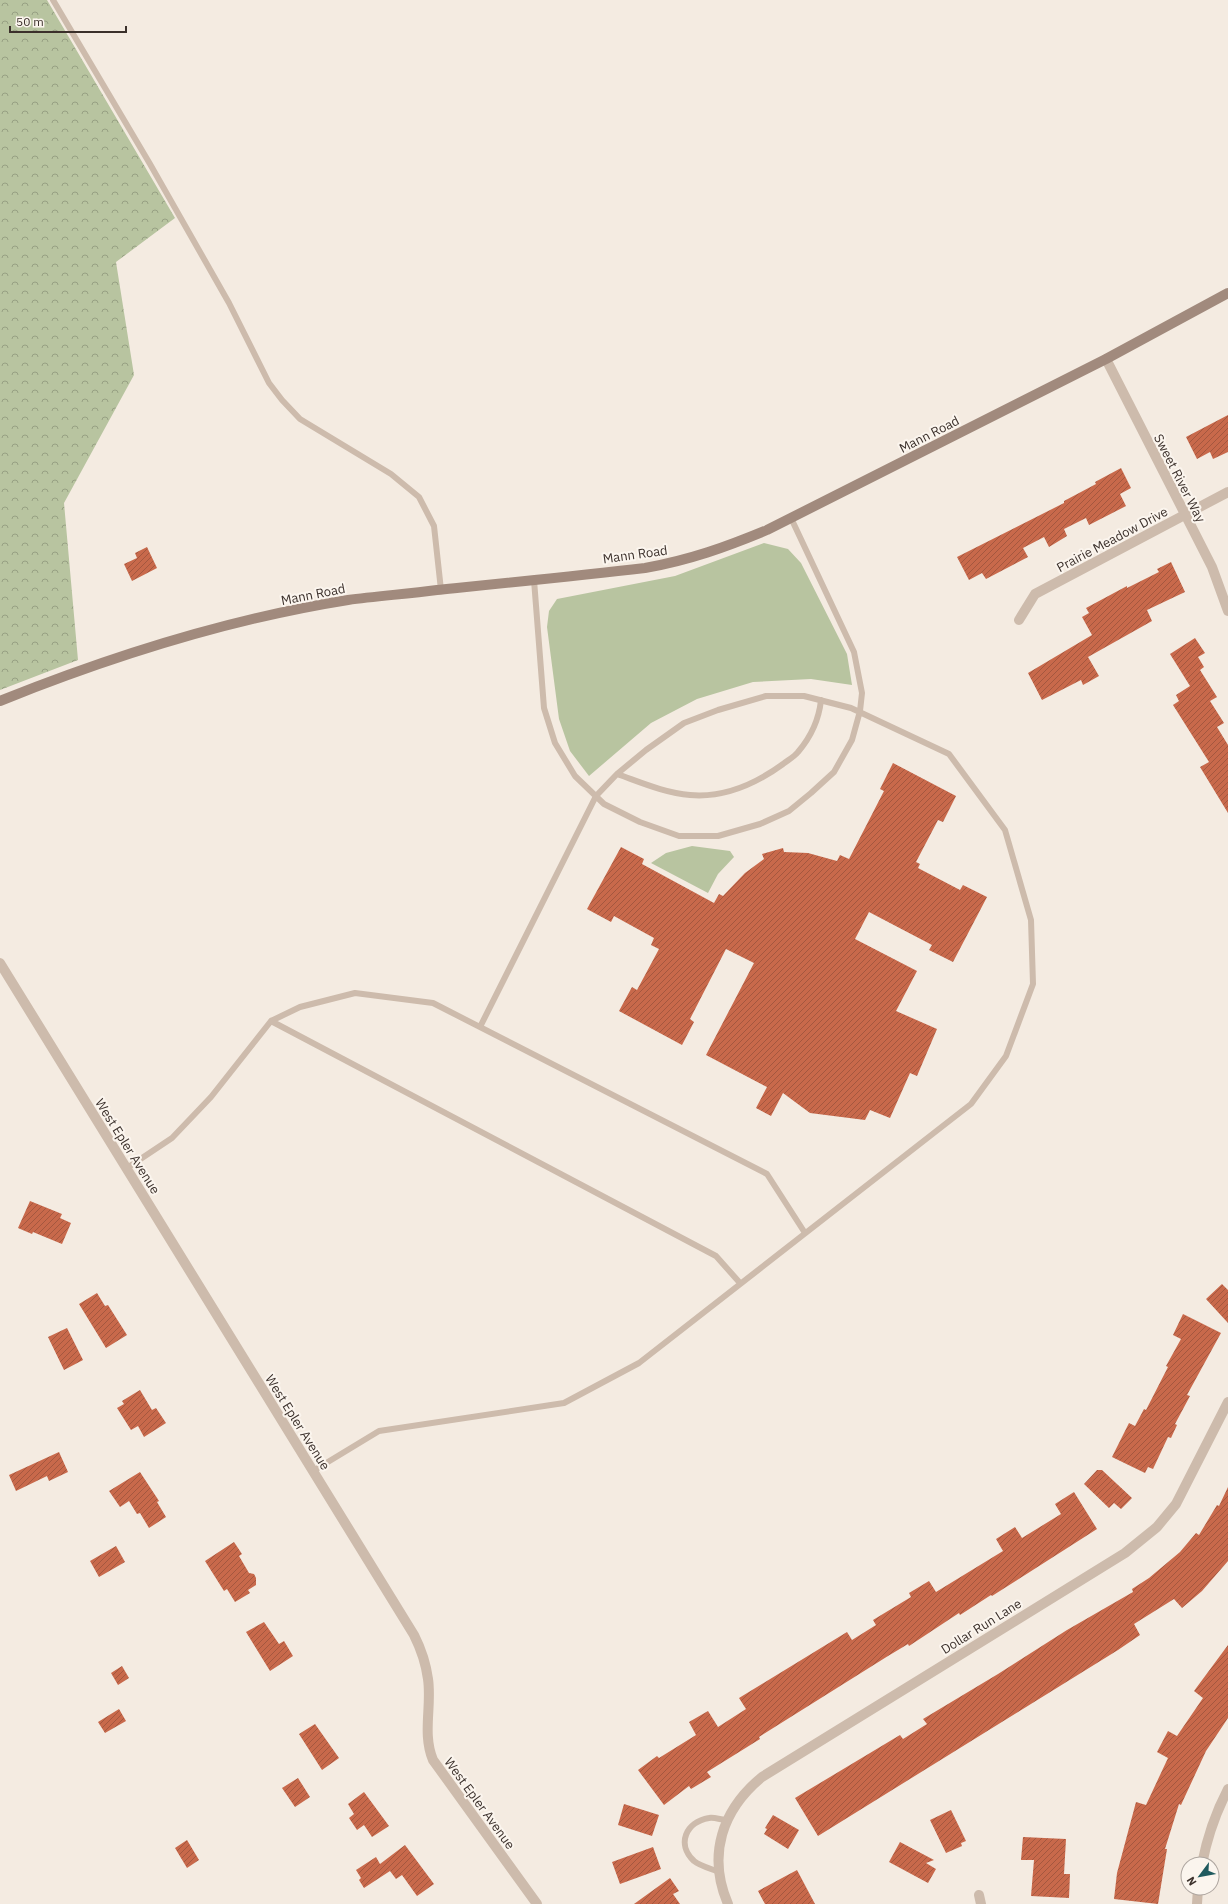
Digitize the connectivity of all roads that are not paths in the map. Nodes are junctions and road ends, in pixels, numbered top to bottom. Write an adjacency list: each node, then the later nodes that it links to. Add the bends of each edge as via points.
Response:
1 (53, 0): 8 (lane, via 229,303 269,383 300,419 391,474 419,498 434,526)
2 (1228, 293): 3 (main road, Mann Road)
3 (1106, 359): 5 (street, Sweet River Way); 6 (main road, Mann Road)
4 (1228, 492): 5 (street, Prairie Meadow Drive)
5 (1184, 515): 9 (street, Sweet River Way, via 1212,568); 10 (street, Prairie Meadow Drive, via 1035,594)
6 (791, 518): 7 (main road, Mann Road, via 718,550 668,564); 13 (lane, via 854,652 862,693)
7 (534, 580): 8 (main road, Mann Road); 15 (lane, via 544,708 555,743 575,776)
8 (441, 590): 12 (main road, Mann Road, via 349,600 217,628 108,660)
9 (1228, 611)
10 (1019, 620)
11 (821, 700): 13 (lane); 14 (lane, via 804,696 766,696 718,710 684,723); 14 (lane, via 820,710 811,732 797,754 770,773 741,787 719,794 690,795)
12 (0, 701)
13 (860, 711): 15 (lane, via 852,740 834,772 789,811 760,824 718,836 678,836 640,822 604,804); 20 (lane, via 949,754 1005,830 1031,920 1033,984 1006,1056 971,1104)
14 (617, 774): 15 (lane)
15 (596, 796): 18 (lane)
16 (0, 963): 19 (street, West Epler Avenue)
17 (271, 1021): 18 (lane, via 300,1007 355,993 433,1003); 19 (lane, via 211,1097 172,1138); 21 (lane, via 716,1256)
18 (480, 1027): 20 (lane, via 767,1174)
19 (127, 1168): 23 (street, West Epler Avenue)
20 (805, 1233): 21 (lane)
21 (740, 1283): 23 (lane, via 639,1362 564,1403 379,1431)
22 (1228, 1402): 25 (street, Dollar Run Lane, via 1179,1498 1157,1527 1125,1553 762,1777 746,1790)
23 (313, 1471): 28 (street, West Epler Avenue, via 420,1647 428,1680 427,1739 433,1760)
24 (1228, 1789): 26 (street, via 1221,1802)
25 (728, 1820): 27 (street, Dollar Run Lane, via 720,1843); 27 (lane, via 709,1818 692,1826 686,1833 684,1844 686,1852 695,1862)
26 (1204, 1856)
27 (719, 1872): 29 (street, Dollar Run Lane)
28 (537, 1904)
29 (728, 1904)

